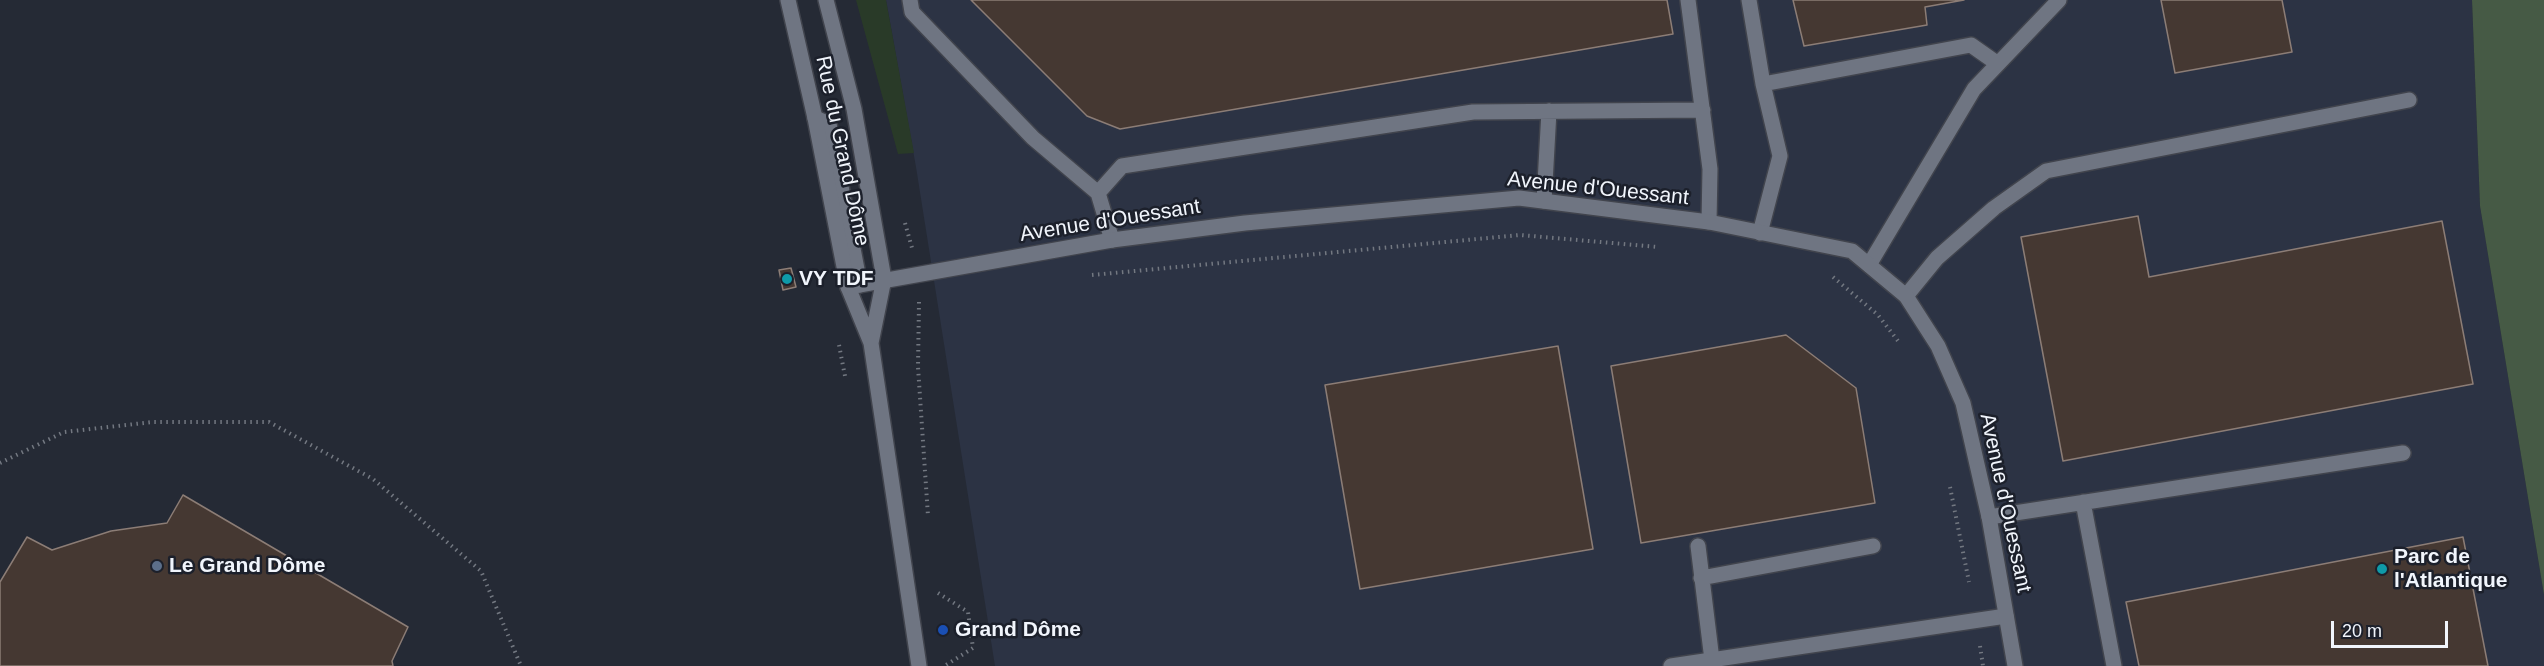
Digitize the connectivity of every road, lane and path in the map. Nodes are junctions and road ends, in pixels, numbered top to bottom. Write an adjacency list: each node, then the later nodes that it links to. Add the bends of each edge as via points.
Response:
1 (788, 0): 24 (street, Rue du Grand Dôme)
2 (826, 0): 23 (street, Rue du Grand Dôme, via 854,109)
3 (910, 0): 12 (street, via 912,12 1033,138)
4 (1688, 0): 10 (street)
5 (1749, 0): 8 (street)
6 (2059, 0): 7 (street)
7 (1998, 64): 8 (street, via 1971,45); 19 (street, via 1974,89)
8 (1763, 84): 16 (street, via 1780,156)
9 (2409, 100): 25 (street, via 2046,171 1994,207 1937,258)
10 (1703, 110): 11 (street); 15 (street, via 1710,169)
11 (1549, 111): 12 (street, via 1473,112 1122,166); 13 (street)
12 (1098, 193): 17 (street)
13 (1544, 201): 15 (street, Avenue d'Ouessant); 17 (street, Avenue d'Ouessant, via 1495,200 1245,223)
14 (903, 216): 20 (path)
15 (1709, 222): 16 (street, Avenue d'Ouessant)
16 (1760, 233): 19 (street, Avenue d'Ouessant, via 1852,251)
17 (1112, 240): 20 (street, Avenue d'Ouessant)
18 (1659, 247): 22 (path, via 1520,235)
19 (1869, 265): 25 (street, Avenue d'Ouessant)
20 (919, 273): 23 (street, Avenue d'Ouessant); 33 (path, via 918,367)
21 (1822, 274): 27 (path, via 1833,276 1878,315)
22 (1084, 276)
23 (884, 279): 24 (street, Avenue d'Ouessant); 26 (street, Rue du Grand Dôme)
24 (854, 286): 26 (street, Rue du Grand Dôme)
25 (1906, 296): 32 (street, Avenue d'Ouessant, via 1938,346 1963,402)
26 (871, 343): 42 (street, Rue du Grand Dôme)
27 (1904, 347)
28 (2403, 453): 31 (street)
29 (0, 463): 41 (path, via 64,432 153,422 269,422 373,479 481,571)
30 (1950, 483): 39 (path)
31 (2083, 502): 32 (street); 47 (street)
32 (1989, 517): 38 (street, Avenue d'Ouessant)
33 (928, 520)
34 (1698, 546): 36 (street)
35 (1873, 546): 36 (street)
36 (1701, 578): 40 (street)
37 (933, 590): 43 (path, via 968,612 973,648)
38 (2006, 616): 39 (street); 46 (street, Avenue d'Ouessant)
39 (1976, 620): 40 (street); 45 (path)
40 (1712, 660): 44 (street)
41 (521, 666)
42 (919, 666)
43 (946, 666)
44 (1671, 666)
45 (1983, 666)
46 (2015, 666)
47 (2114, 666)

